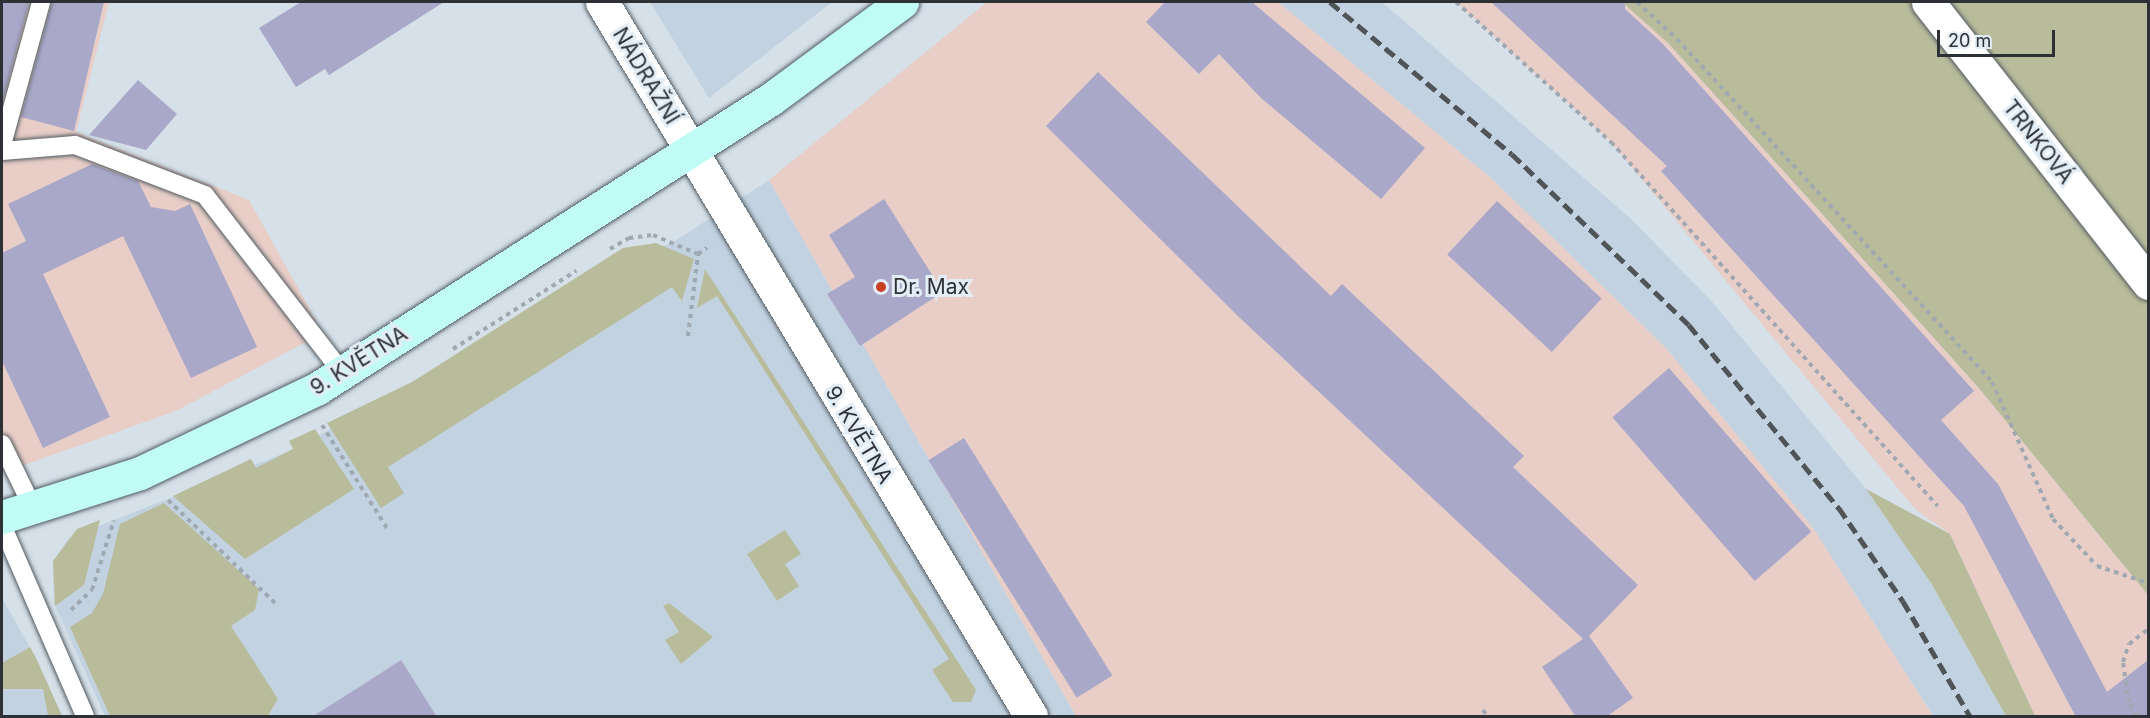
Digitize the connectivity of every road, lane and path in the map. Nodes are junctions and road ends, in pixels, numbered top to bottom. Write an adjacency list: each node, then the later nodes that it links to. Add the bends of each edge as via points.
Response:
1 (41, 2): 7 (lane)
2 (602, 2): 9 (street, NÁDRAŽNÍ)
3 (902, 2): 9 (street, 9. KVĚTNA)
4 (1456, 2): 17 (path, via 1611,142)
5 (1636, 2): 22 (path, via 1677,39 1992,382 2053,519 2097,566)
6 (1928, 2): 11 (street, TRNKOVÁ)
7 (2, 145)
8 (2, 151): 13 (lane, via 75,145 205,195)
9 (690, 151): 13 (street, 9. KVĚTNA); 27 (street, 9. KVĚTNA)
10 (698, 254): 12 (path)
11 (2148, 283)
12 (688, 336)
13 (342, 372): 18 (street, 9. KVĚTNA, via 213,441)
14 (318, 420): 21 (path)
15 (2, 444): 18 (lane)
16 (164, 496): 23 (path)
17 (1938, 506)
18 (33, 508): 19 (street, 9. KVĚTNA)
19 (2, 517)
20 (2, 525): 26 (lane)
21 (388, 530)
22 (2148, 583)
23 (275, 603)
24 (2148, 629): 29 (path, via 2129,644 2123,662 2129,703)
25 (1483, 710): 28 (path)
26 (85, 717)
27 (1031, 717)
28 (1486, 717)
29 (2137, 717)

